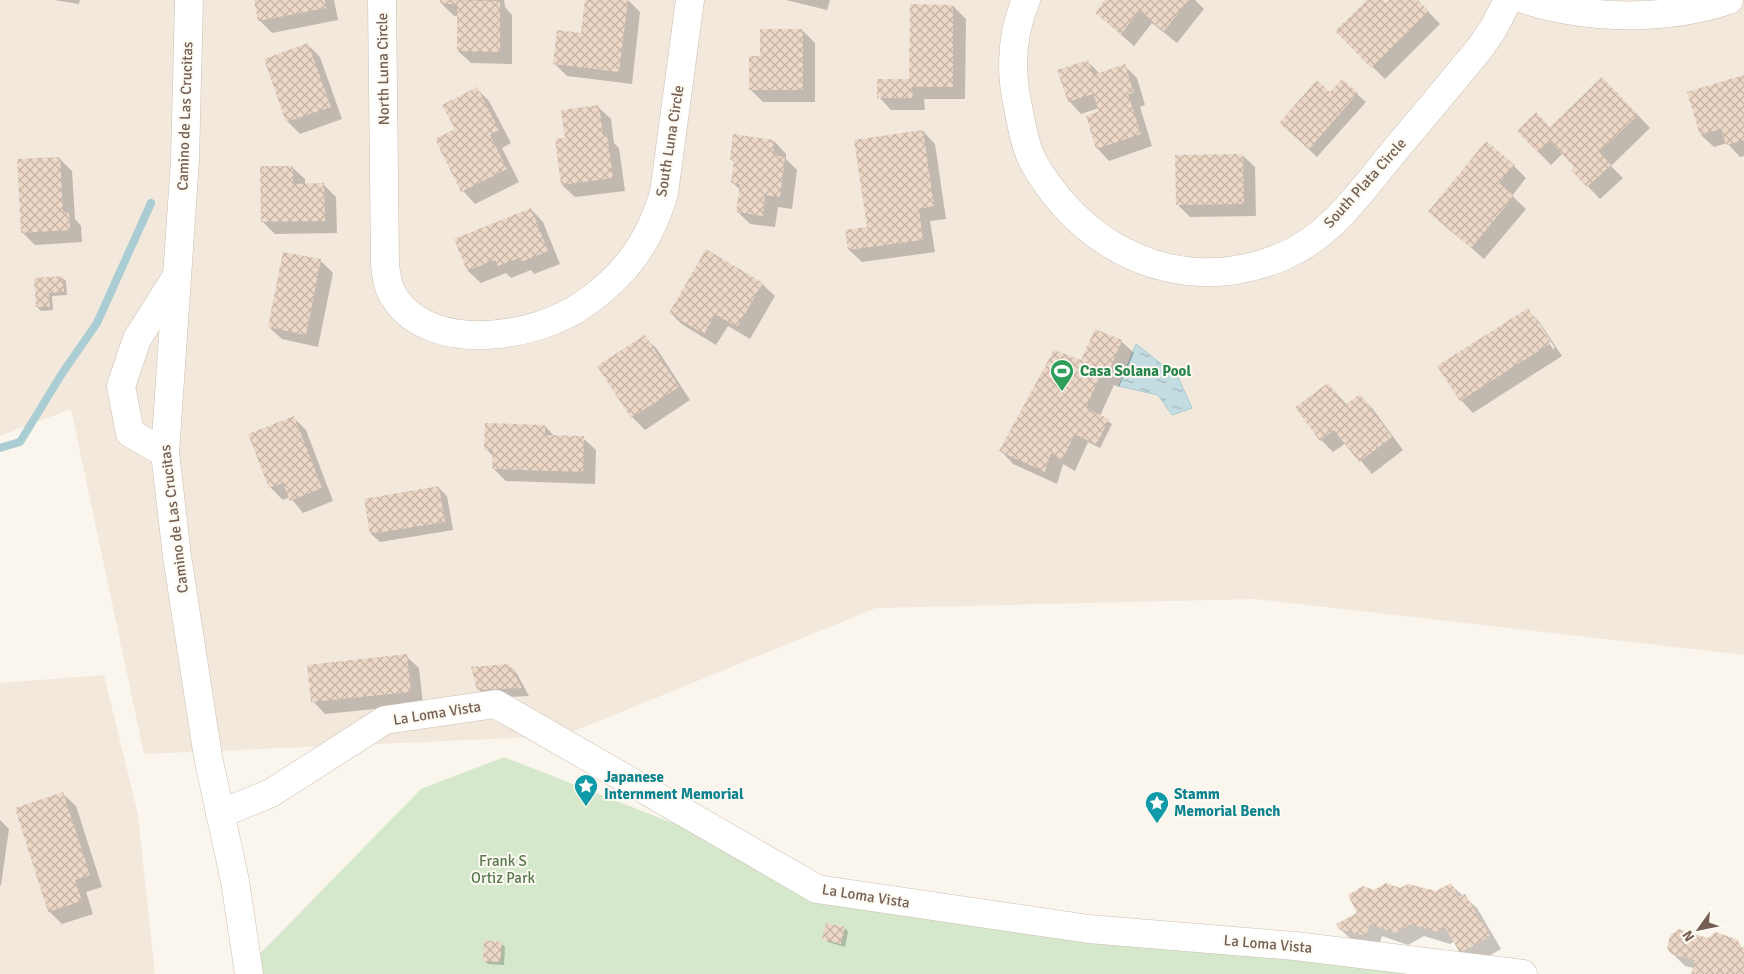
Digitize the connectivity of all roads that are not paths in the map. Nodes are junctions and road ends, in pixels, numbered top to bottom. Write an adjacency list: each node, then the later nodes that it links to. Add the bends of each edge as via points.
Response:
1 (189, 0): 9 (street, Camino de Las Crucitas, via 185,160)
2 (382, 0): 8 (street, North Luna Circle)
3 (690, 0): 8 (street, South Luna Circle, via 664,193 656,220 644,244 605,288 582,306 556,319 499,334 453,334 434,330 406,313 394,299 385,264)
4 (1026, 0): 5 (street, South Plata Circle, via 1017,29 1013,72 1023,130 1030,155 1042,176 1076,217 1098,237 1145,262 1202,272 1232,271 1286,255 1333,223 1480,48)
5 (1508, 0)
6 (1526, 0): 7 (street, via 1603,14 1638,14 1704,8)
7 (1730, 0)
8 (384, 138)
9 (177, 277): 10 (street, Camino de Las Crucitas); 10 (street, via 137,339 121,386 130,433)
10 (164, 453): 11 (street, Camino de Las Crucitas, via 208,757)
11 (220, 814): 12 (street, Camino de Las Crucitas, via 235,881); 13 (street, La Loma Vista, via 271,793 385,720 496,704 817,889 1089,929 1295,946)
12 (249, 974)
13 (1523, 974)

